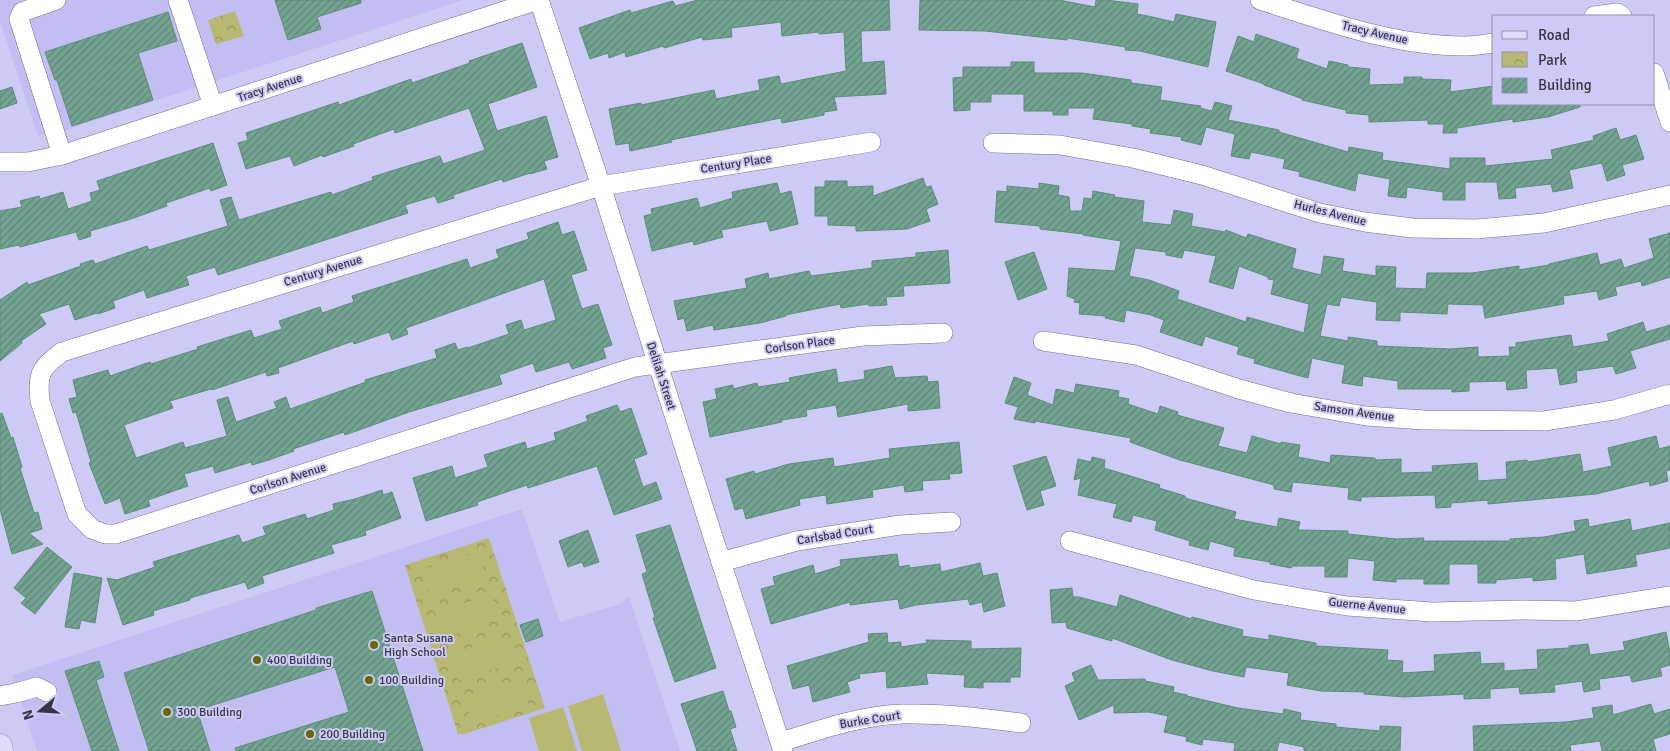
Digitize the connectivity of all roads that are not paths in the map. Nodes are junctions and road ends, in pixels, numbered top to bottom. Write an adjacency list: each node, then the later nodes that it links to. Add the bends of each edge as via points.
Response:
1 (56, 0): 5 (street)
2 (178, 0): 8 (street)
3 (539, 0): 8 (street, Tracy Avenue); 14 (street, Delilah Street)
4 (1260, 0): 6 (street, Tracy Avenue, via 1348,28 1413,42 1467,46)
5 (21, 6): 12 (street, via 19,19)
6 (1492, 42)
7 (1655, 76): 9 (street)
8 (213, 106): 12 (street, Tracy Avenue)
9 (1670, 122)
10 (871, 142): 14 (street, Century Place)
11 (993, 143): 15 (street, Hurles Avenue, via 1060,145 1133,158 1202,175 1320,214 1412,228 1477,229 1544,223)
12 (62, 155): 13 (street, Tracy Avenue, via 28,162)
13 (0, 162)
14 (601, 186): 18 (street, Century Avenue, via 62,352); 19 (street, Delilah Street)
15 (1670, 195)
16 (943, 334): 19 (street, Corlson Place, via 863,336)
17 (1043, 341): 20 (street, Samson Avenue, via 1136,355 1282,401 1376,416 1424,420 1544,421 1614,410)
18 (48, 362): 19 (street, Corlson Avenue, via 38,384 40,401 77,514 92,529 105,534 116,534 635,367)
19 (657, 364): 23 (street, Delilah Street)
20 (1670, 394)
21 (951, 522): 23 (street, Carlsbad Court, via 900,524 797,541)
22 (1070, 541): 24 (street, Guerne Avenue, via 1254,590 1347,606 1432,612 1576,611)
23 (721, 562): 29 (street, Delilah Street)
24 (1670, 596)
25 (47, 692): 26 (street, via 37,686)
26 (0, 696)
27 (1021, 723): 29 (street, Burke Court, via 902,714 848,722)
28 (0, 746): 30 (main road)
29 (782, 747)
30 (2, 751)

